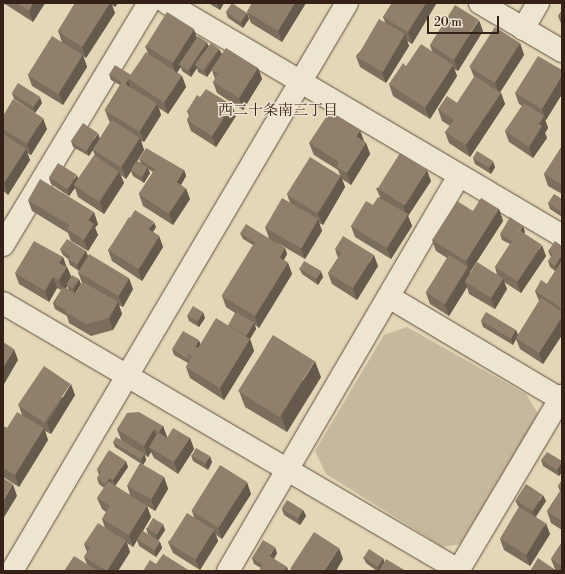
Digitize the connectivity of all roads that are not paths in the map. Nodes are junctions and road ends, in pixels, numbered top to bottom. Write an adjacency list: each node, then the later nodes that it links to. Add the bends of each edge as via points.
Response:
1 (149, 3): 11 (street)
2 (166, 3): 8 (street)
3 (347, 3): 8 (street)
4 (480, 3): 6 (street)
5 (538, 3): 6 (street)
6 (523, 29): 7 (street)
7 (562, 52)
8 (301, 81): 9 (street); 14 (street)
9 (459, 176): 10 (street); 12 (street)
10 (562, 236)
11 (3, 245)
12 (389, 297): 15 (street); 16 (street)
13 (3, 304): 14 (street)
14 (125, 375): 16 (street); 17 (street)
15 (561, 398): 19 (street)
16 (287, 470): 18 (street); 19 (street)
17 (12, 571)
18 (228, 571)
19 (459, 571)

